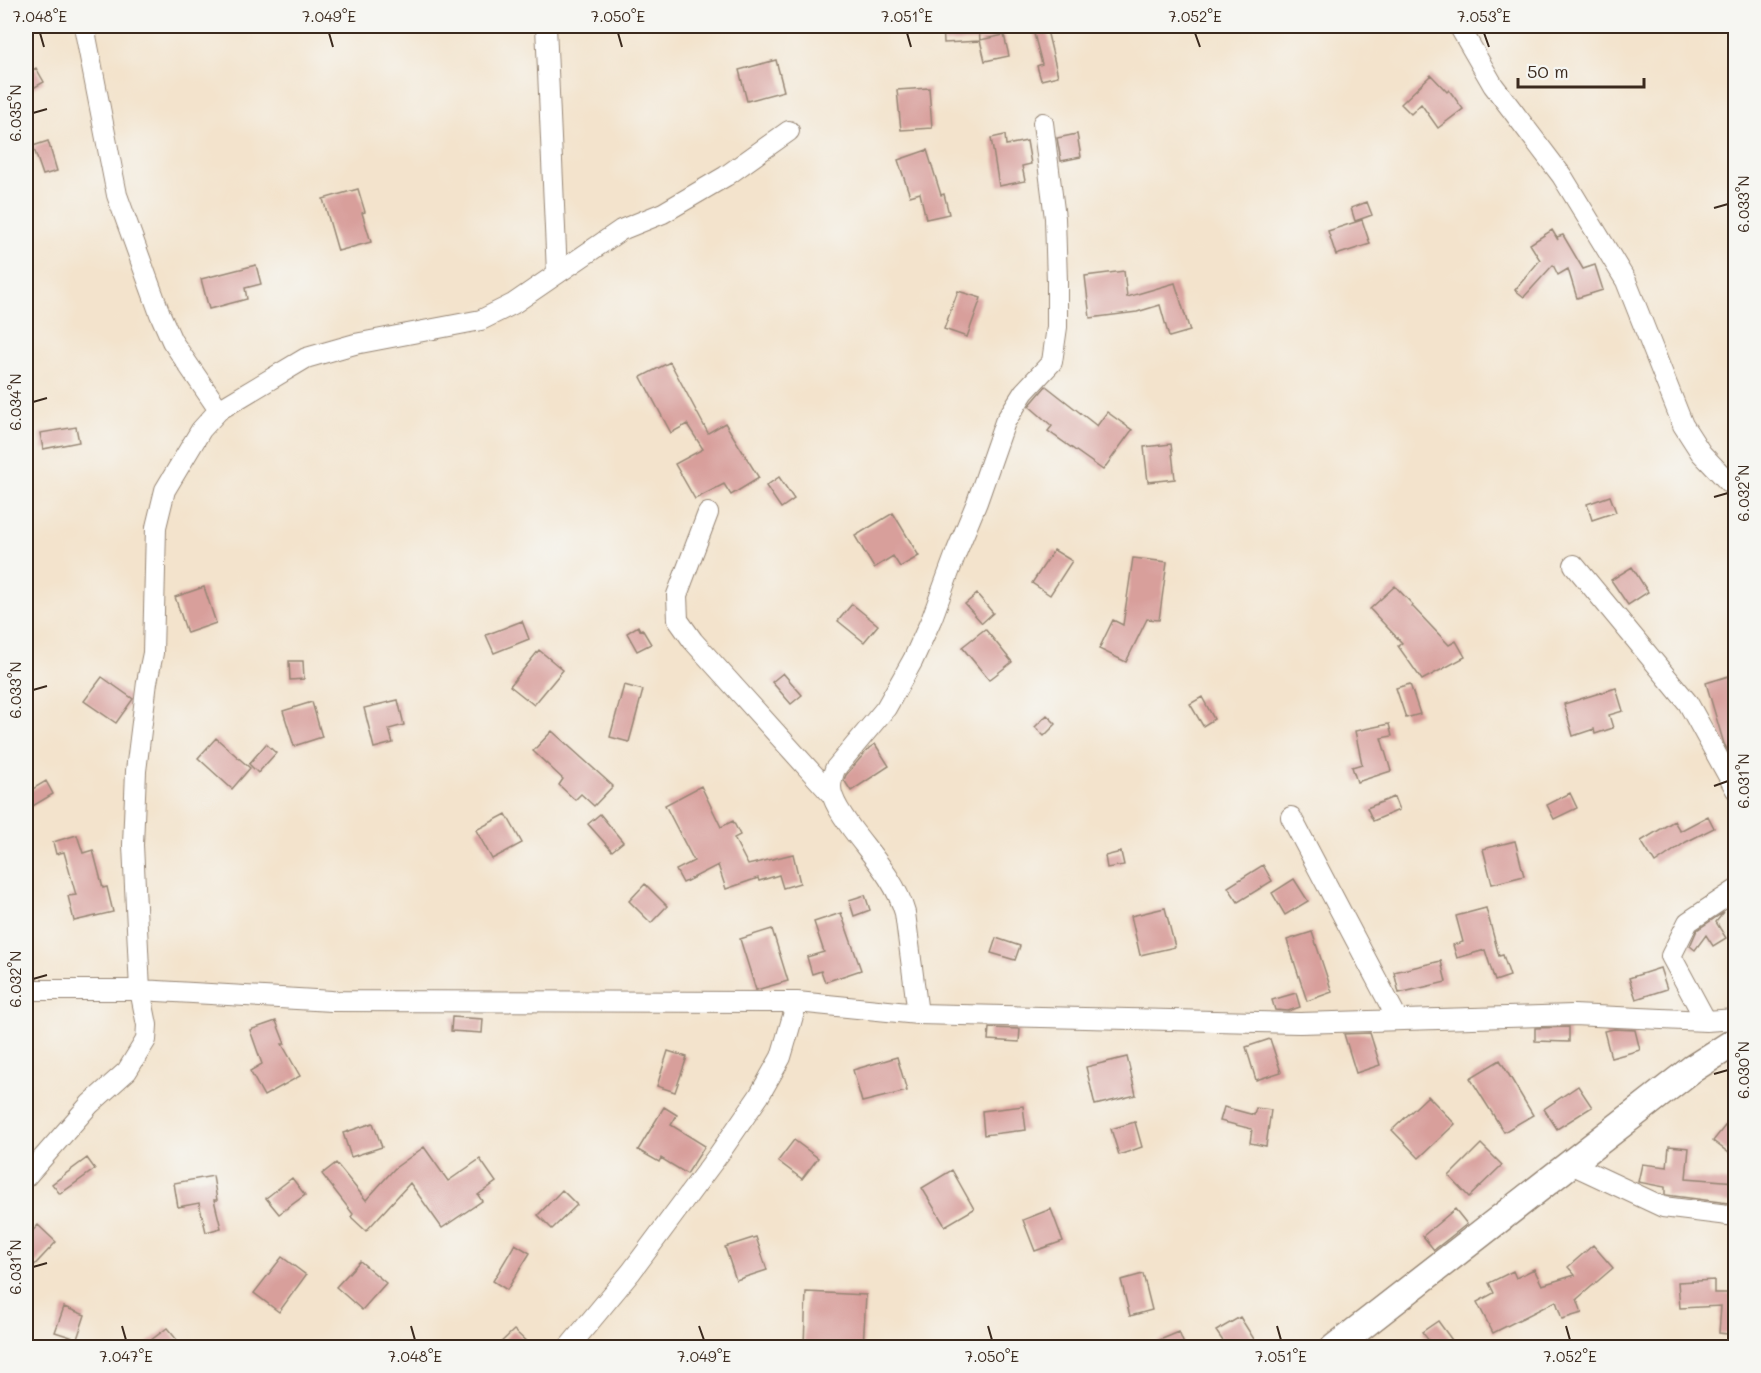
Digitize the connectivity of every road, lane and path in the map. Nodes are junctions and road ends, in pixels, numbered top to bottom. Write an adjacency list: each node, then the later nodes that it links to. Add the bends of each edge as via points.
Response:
1 (84, 26): 7 (street, via 121,205 172,341)
2 (546, 26): 6 (street)
3 (1459, 26): 8 (street, via 1493,85 1562,176 1626,281 1683,425 1701,453)
4 (1043, 123): 12 (street, via 1055,218 1057,327 1052,362 1024,392 1005,422 978,502 918,650 886,708 835,769)
5 (789, 131): 6 (street, via 726,176 663,213 621,230)
6 (557, 273): 7 (street, via 482,320 365,341 306,358)
7 (219, 410): 16 (street, via 201,430 165,490 156,526 153,652 135,771 133,845)
8 (1736, 490)
9 (708, 513): 12 (street, via 677,595 678,620)
10 (1574, 566): 11 (street, via 1688,703)
11 (1736, 790)
12 (832, 795): 18 (street, via 839,811 901,899)
13 (1291, 817): 20 (street)
14 (1736, 890): 21 (street, via 1688,922 1671,956)
15 (26, 990): 16 (street)
16 (140, 990): 17 (street, via 332,1001); 24 (street, via 146,1040 127,1071 90,1104)
17 (797, 1002): 18 (street); 26 (street, via 782,1057 759,1096 631,1272)
18 (918, 1014): 20 (street, via 1300,1023)
19 (1736, 1019): 21 (street)
20 (1398, 1020): 21 (street, via 1573,1015)
21 (1706, 1021)
22 (1736, 1041): 23 (main road, via 1692,1069)
23 (1569, 1163): 25 (street, via 1663,1207); 27 (main road)
24 (26, 1177)
25 (1736, 1216)
26 (568, 1347)
27 (1334, 1347)

